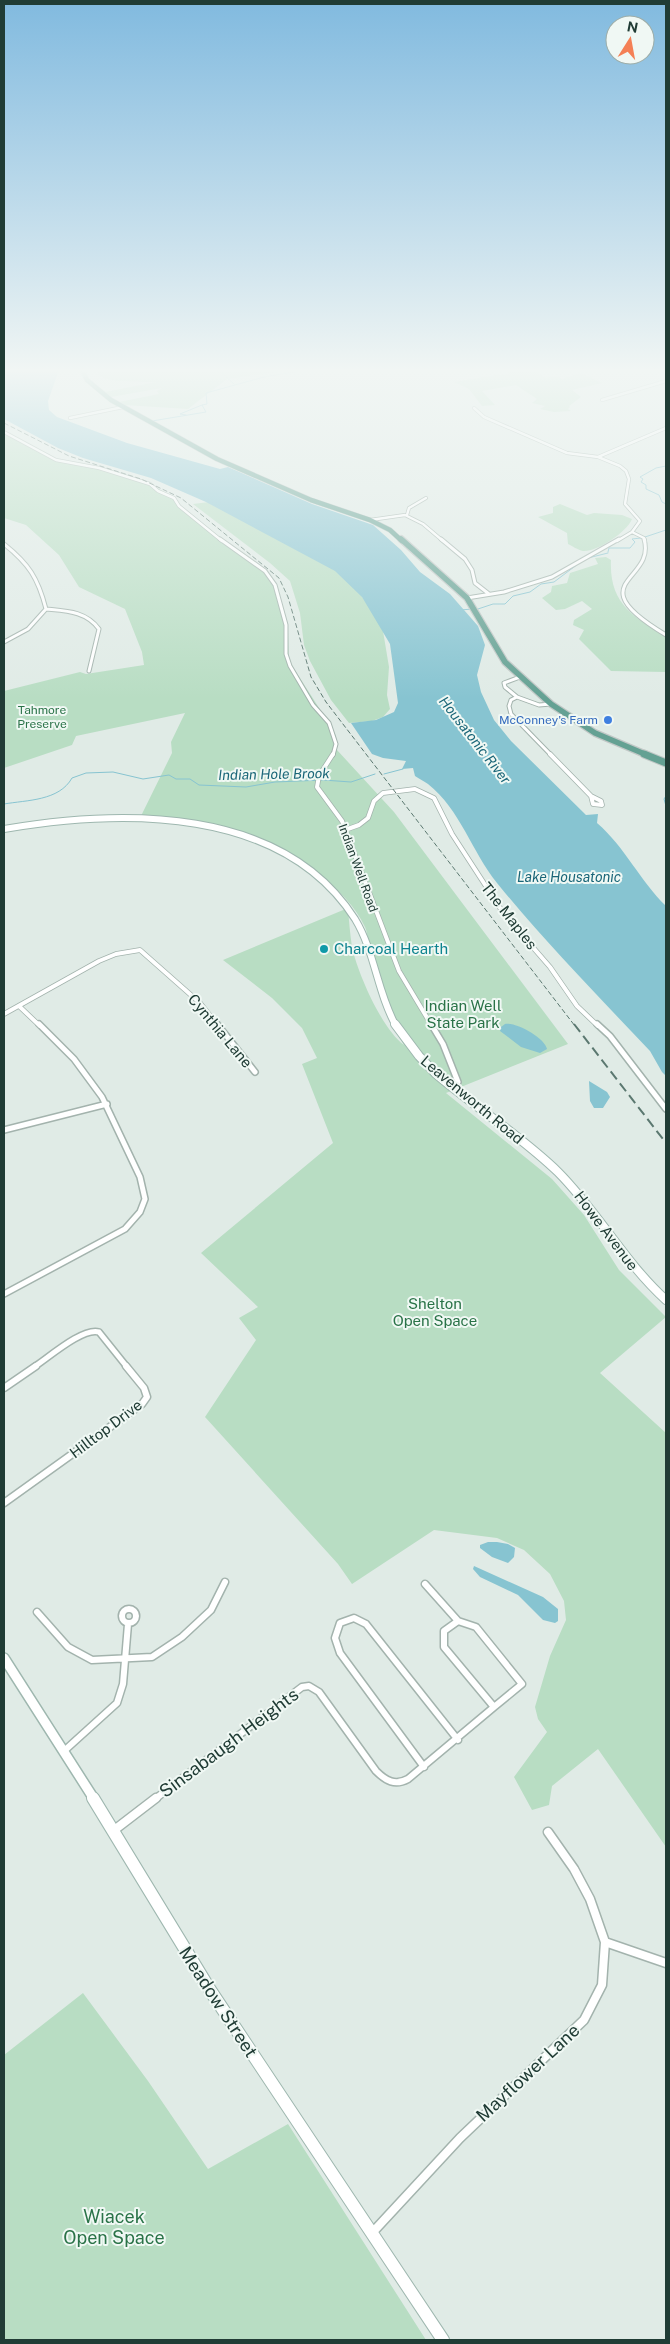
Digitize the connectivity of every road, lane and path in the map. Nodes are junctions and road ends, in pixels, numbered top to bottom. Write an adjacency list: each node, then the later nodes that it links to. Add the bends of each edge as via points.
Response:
1 (135, 479): 21 (street, Indian Well Road, via 174,498 214,534 265,571 275,585 285,619 286,654 290,666 334,735 335,751 317,782 318,789 335,810)
2 (262, 479): 6 (main road)
3 (628, 479): 7 (street, via 624,502 640,520)
4 (426, 498): 5 (street, via 409,508)
5 (407, 515): 6 (street); 9 (street, via 427,526 462,556 472,570 475,583)
6 (370, 520): 10 (main road, via 397,536)
7 (632, 532): 9 (street, via 552,577); 12 (street, via 644,538 646,548 625,586 623,600 631,611)
8 (4, 544): 11 (street, via 30,566)
9 (489, 594): 10 (street)
10 (467, 598): 15 (main road, via 505,662)
11 (46, 609): 13 (street, via 30,629); 14 (street, via 76,612 95,621 99,629)
12 (666, 635)
13 (4, 642)
14 (89, 671)
15 (520, 677): 16 (street, via 504,683); 17 (main road)
16 (518, 697): 17 (street, via 539,705); 19 (street, via 509,706 511,714)
17 (551, 704): 18 (main road, via 588,729)
18 (666, 763)
19 (592, 796)
20 (4, 829): 25 (main road, Leavenworth Road, via 89,816 152,817 203,825 244,837 296,862 325,883 349,910 364,935 396,1027 414,1051)
21 (345, 830): 25 (street, Indian Well Road, via 399,971 451,1060 458,1078); 27 (street, The Maples, via 368,818 374,801 383,793 415,789 434,798 452,834 504,914 550,967 577,1006 610,1036)
22 (20, 1007): 23 (street); 24 (street, Cynthia Lane, via 114,954 140,950 200,1003); 26 (street, via 67,1052)
23 (4, 1014)
24 (255, 1072)
25 (454, 1088): 29 (main road, Leavenworth Road)
26 (107, 1104): 28 (street); 30 (street, via 143,1185 144,1205 125,1229)
27 (666, 1109)
28 (4, 1130)
29 (546, 1162): 31 (main road, Howe Avenue, via 588,1204 636,1272)
30 (4, 1293)
31 (666, 1300)
32 (4, 1388): 33 (street, Hilltop Drive, via 82,1334 93,1330 99,1332 140,1383 147,1397 142,1404)
33 (4, 1503)
34 (224, 1582): 40 (street, via 212,1610 182,1637 152,1657)
35 (425, 1584): 37 (street, Sinsabaugh Heights)
36 (38, 1612): 40 (street, via 68,1647 92,1660)
37 (458, 1621): 41 (street, via 444,1631 444,1647); 41 (street, Sinsabaugh Heights, via 476,1627 522,1684)
38 (128, 1624): 40 (street)
39 (4, 1658): 43 (main road, Meadow Street)
40 (126, 1660): 43 (street, via 117,1703)
41 (494, 1708): 42 (street, Sinsabaugh Heights)
42 (458, 1740): 44 (street, Sinsabaugh Heights); 44 (street, via 366,1624 354,1618 340,1623 335,1644 340,1653)
43 (64, 1751): 45 (main road, Meadow Street)
44 (424, 1766): 45 (street, Sinsabaugh Heights, via 403,1782 393,1783 384,1779 319,1692 309,1686 302,1687)
45 (113, 1832): 49 (main road, Meadow Street, via 210,1990)
46 (548, 1832): 47 (street, Mayflower Lane, via 590,1899)
47 (605, 1942): 48 (street); 49 (street, Mayflower Lane, via 602,1985 584,2020 460,2138)
48 (666, 1963)
49 (371, 2233): 50 (main road, Meadow Street)
50 (443, 2340)

